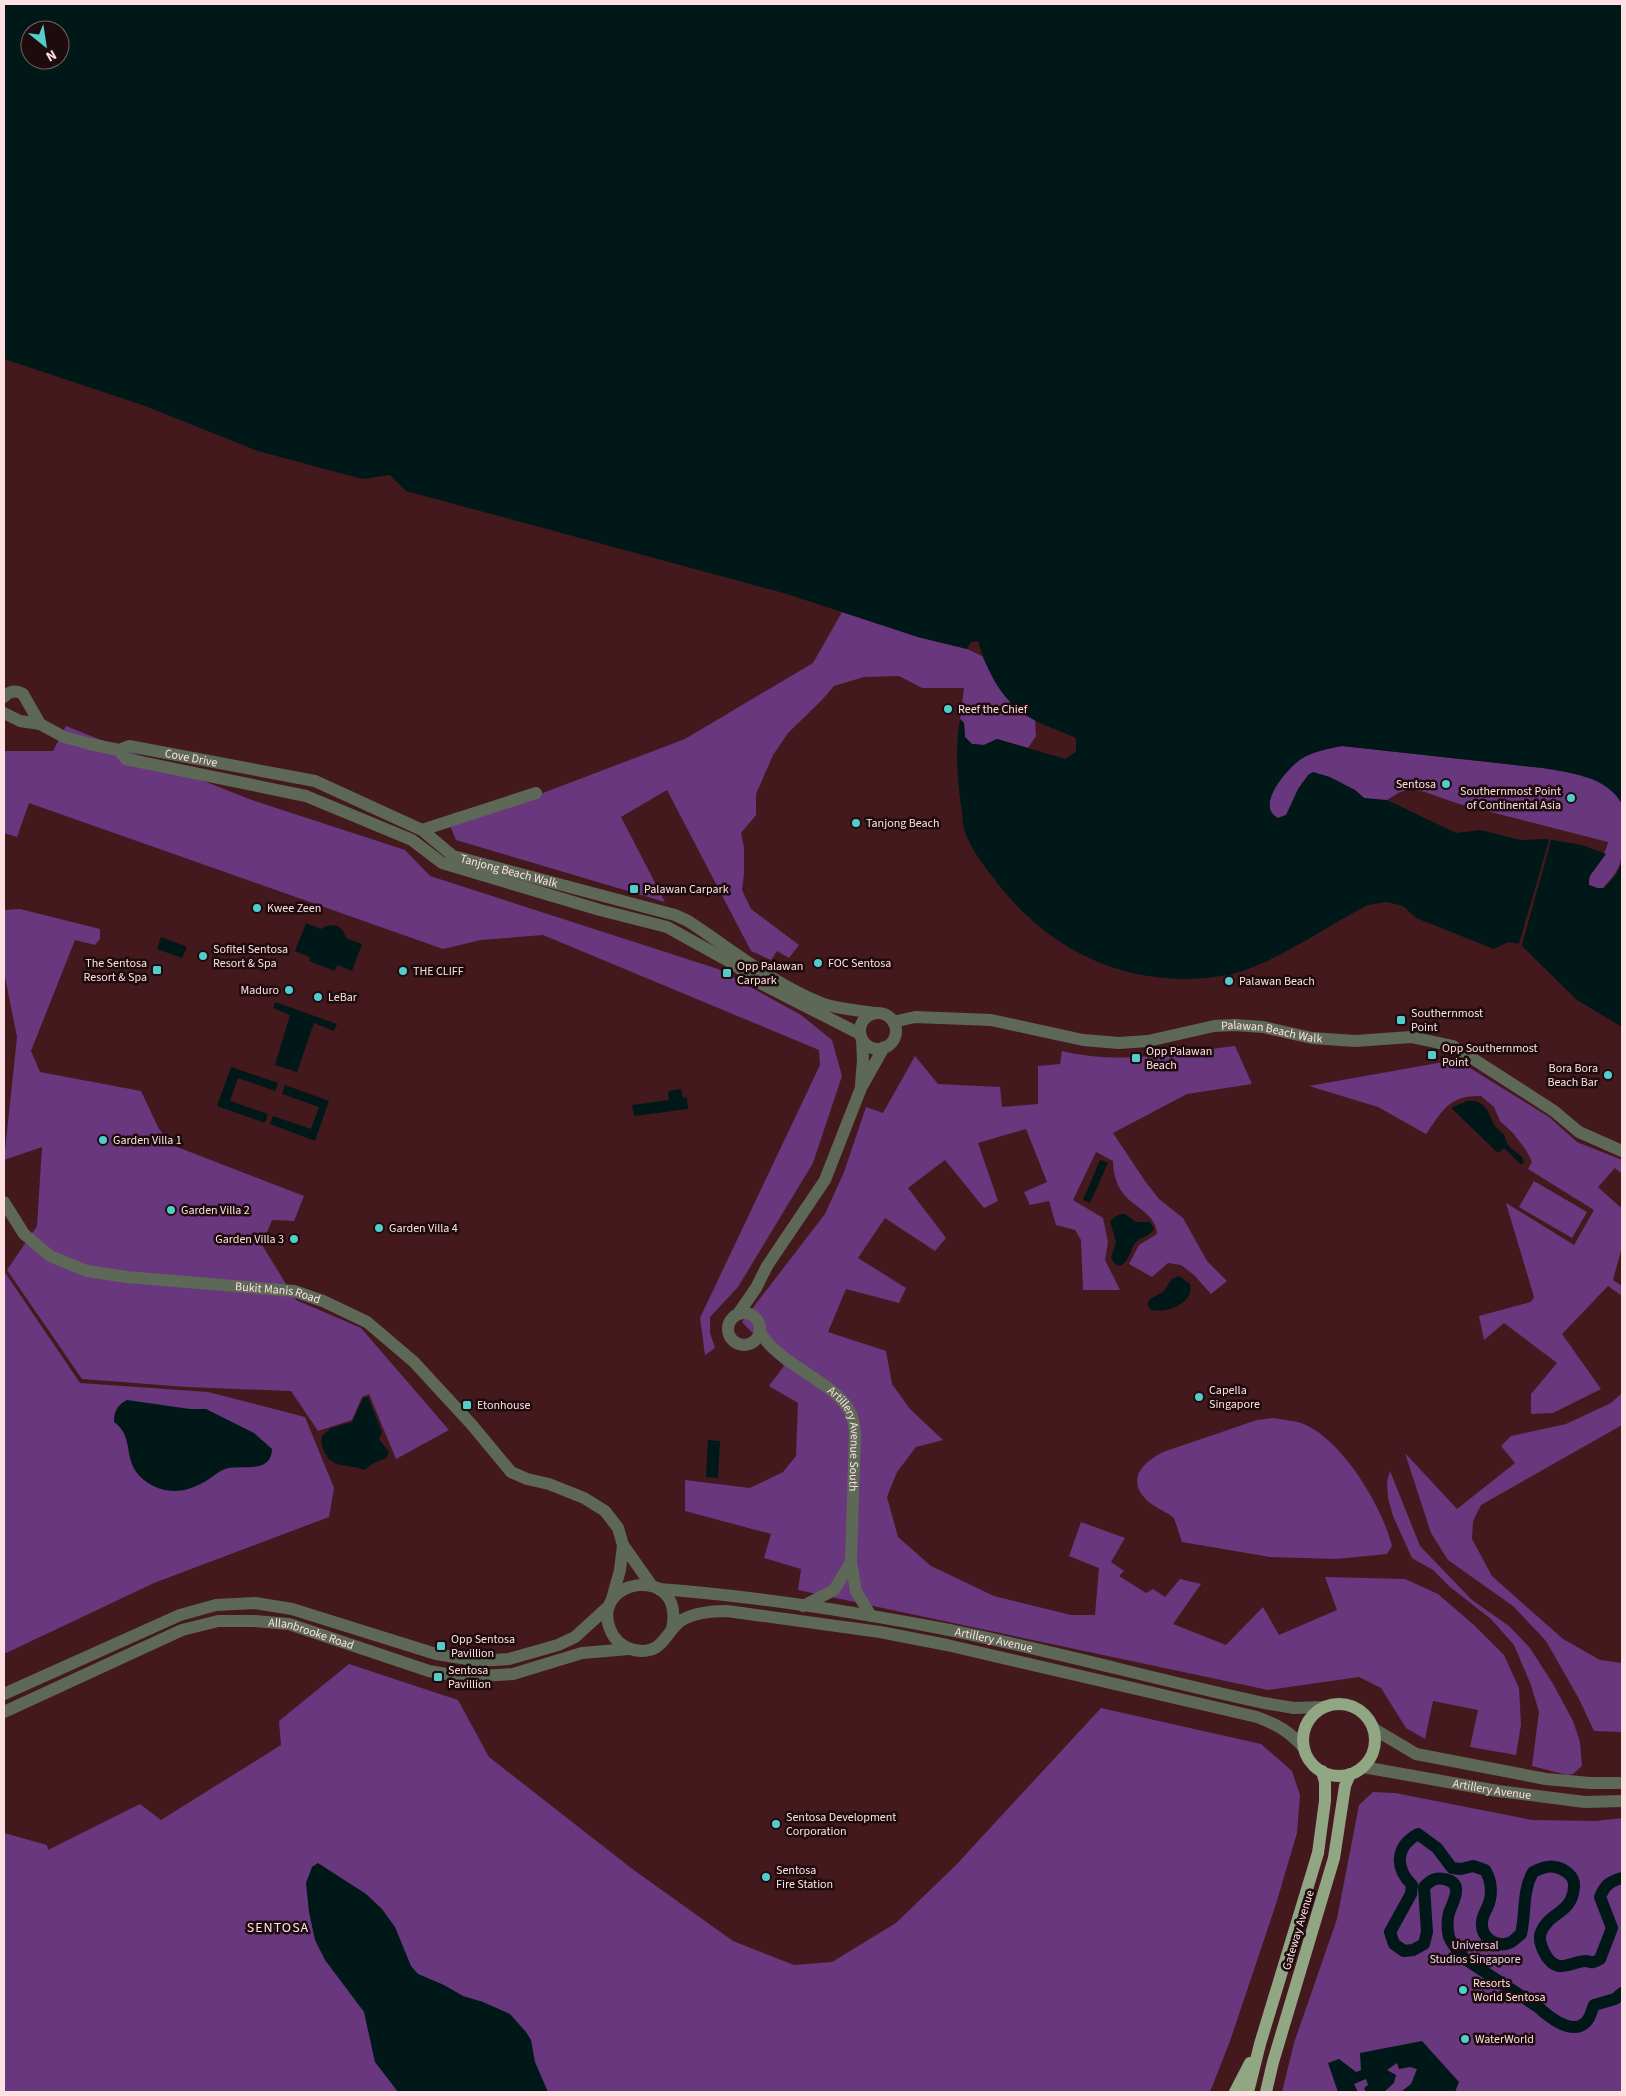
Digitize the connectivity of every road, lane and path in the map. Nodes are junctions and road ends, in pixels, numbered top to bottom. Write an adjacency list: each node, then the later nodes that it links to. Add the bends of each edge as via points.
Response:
1 (4, 697): 3 (street, via 15,692 23,694)
2 (4, 713): 3 (street, Cove Drive, via 20,722)
3 (40, 724): 4 (street, Cove Drive, via 64,737)
4 (119, 750): 5 (street, Cove Drive, via 129,746); 6 (street, Cove Drive, via 126,759)
5 (265, 773): 7 (street); 9 (street, Tanjong Beach Walk, via 315,781)
6 (240, 782): 7 (street, Tanjong Beach Walk)
7 (263, 787): 11 (street, Tanjong Beach Walk, via 306,796 412,840 442,863 667,927)
8 (536, 793): 9 (street)
9 (422, 830): 10 (street, Tanjong Beach Walk, via 453,856 675,915)
10 (740, 955): 11 (street); 12 (street, Tanjong Beach Walk, via 762,971 823,1004)
11 (750, 976): 14 (street, Tanjong Beach Walk)
12 (874, 1013): 13 (street, via 885,1014); 14 (street, via 861,1023)
13 (893, 1022): 15 (street, via 895,1034); 17 (street, Palawan Beach Walk, via 915,1017 991,1020 1083,1040 1119,1043 1235,1025 1263,1027 1312,1038 1356,1041 1412,1036 1453,1046 1554,1111 1579,1132)
14 (861, 1036): 15 (street, via 869,1046); 16 (street)
15 (884, 1047): 16 (street)
16 (861, 1088): 19 (street, via 825,1180 767,1266)
17 (1622, 1151)
18 (4, 1202): 25 (street, Bukit Manis Road, via 24,1234 50,1256 87,1271 294,1291 367,1322 414,1362 511,1472 584,1498 605,1511 618,1528)
19 (756, 1288): 20 (street); 21 (street)
20 (738, 1314): 21 (street, via 748,1313); 23 (street, via 728,1325 729,1335 740,1344)
21 (756, 1318): 22 (street)
22 (760, 1332): 23 (street); 24 (street, Artillery Avenue South)
23 (750, 1344): 24 (street, Artillery Avenue South)
24 (772, 1349): 26 (street, Artillery Avenue South, via 831,1391 851,1413 855,1433)
25 (623, 1545): 27 (street); 28 (street)
26 (851, 1562): 29 (street, Artillery Avenue South, via 834,1590); 30 (street, Artillery Avenue South, via 856,1591)
27 (656, 1587): 28 (street, Artillery Avenue, via 634,1584 618,1593); 29 (street, Artillery Avenue); 31 (street, via 668,1597 673,1607)
28 (611, 1603): 32 (street, via 607,1616 611,1631); 33 (street, Allanbrooke Road, via 575,1637 558,1645 509,1659 480,1661 436,1654 292,1609 255,1603 216,1605 180,1615)
29 (803, 1606): 30 (street, Artillery Avenue)
30 (871, 1616): 34 (street, Artillery Avenue, via 945,1629 1264,1703 1294,1708)
31 (672, 1629): 32 (street, Artillery Avenue, via 655,1648); 37 (street, Artillery Avenue, via 694,1615 727,1611 880,1632 1257,1717 1280,1726)
32 (629, 1649): 35 (street, Allanbrooke Road, via 582,1653 513,1674 464,1677 429,1671 289,1624 255,1620 218,1621 182,1630)
33 (4, 1694)
34 (1324, 1707): 36 (main road, via 1345,1704 1354,1707 1370,1720); 37 (main road, via 1309,1720)
35 (4, 1712)
36 (1374, 1730): 38 (main road, via 1375,1746); 41 (street, Artillery Avenue, via 1416,1754 1546,1779 1590,1784)
37 (1304, 1748): 39 (main road, via 1314,1765)
38 (1363, 1768): 40 (main road); 42 (street, Artillery Avenue, via 1498,1792 1585,1802)
39 (1322, 1771): 40 (main road, via 1341,1776); 43 (main road, Gateway Avenue, via 1325,1801 1318,1853)
40 (1350, 1774): 46 (main road, Gateway Avenue, via 1345,1786 1334,1858)
41 (1622, 1783)
42 (1622, 1801)
43 (1260, 2044): 44 (main road, Gateway Avenue); 45 (main road, Gateway Avenue)
44 (1248, 2091)
45 (1235, 2092)
46 (1266, 2092)

